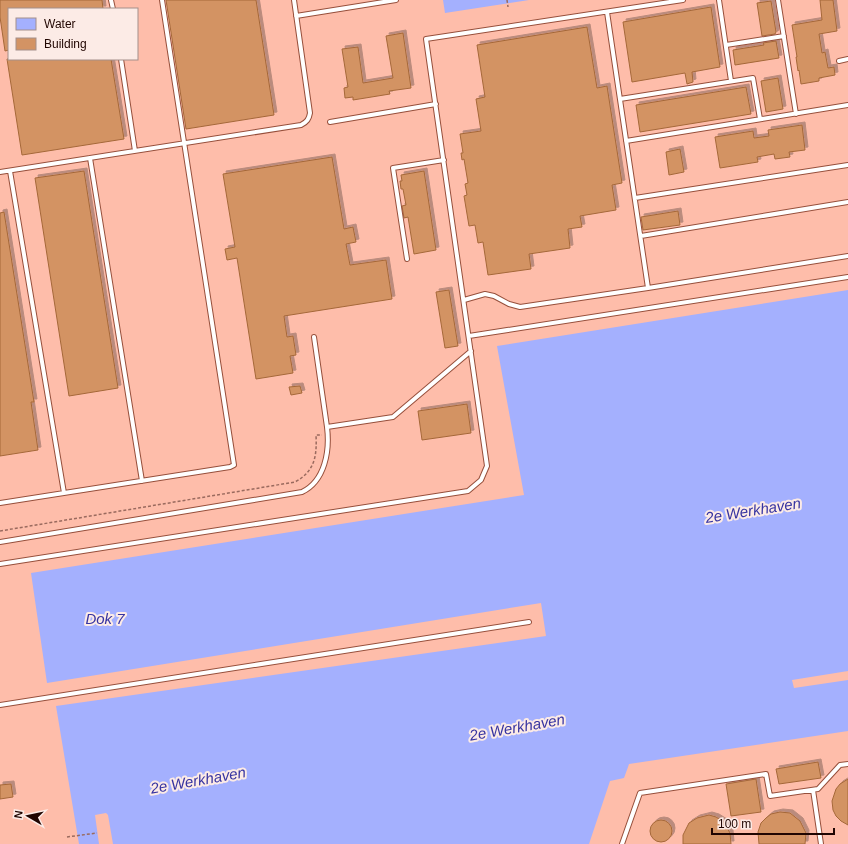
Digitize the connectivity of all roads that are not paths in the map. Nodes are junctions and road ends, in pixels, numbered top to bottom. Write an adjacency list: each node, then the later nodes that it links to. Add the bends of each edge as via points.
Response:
1 (162, 0): 22 (lane)
2 (294, 0): 8 (lane)
3 (396, 0): 8 (lane)
4 (683, 0): 7 (lane)
5 (719, 0): 10 (lane)
6 (778, 0): 9 (lane)
7 (607, 12): 15 (lane); 16 (lane, via 426,39)
8 (296, 16): 22 (lane, via 309,119 301,125)
9 (784, 36): 10 (lane); 18 (lane)
10 (726, 45): 14 (lane)
11 (848, 59): 13 (lane)
12 (120, 60): 23 (lane)
13 (839, 61)
14 (731, 81): 15 (lane); 19 (lane, via 754,78)
15 (620, 99): 21 (lane)
16 (436, 104): 20 (lane); 25 (lane)
17 (848, 105): 18 (lane)
18 (796, 114): 19 (lane)
19 (760, 119): 21 (lane)
20 (330, 122)
21 (626, 141): 29 (lane)
22 (185, 143): 23 (lane); 41 (lane, via 234,464 230,467)
23 (135, 151): 24 (lane)
24 (90, 158): 27 (lane); 41 (lane)
25 (444, 160): 33 (lane, via 394,168); 36 (lane)
26 (848, 165): 29 (lane)
27 (10, 171): 28 (lane); 42 (lane)
28 (0, 172)
29 (635, 198): 31 (lane)
30 (848, 202): 31 (lane)
31 (640, 236): 35 (lane)
32 (848, 256): 35 (lane)
33 (406, 259)
34 (848, 277): 37 (lane)
35 (648, 288): 36 (lane, via 520,306 485,294)
36 (464, 300): 37 (lane)
37 (469, 336): 39 (lane)
38 (314, 337): 40 (lane)
39 (471, 351): 40 (lane, via 393,417); 45 (lane, via 487,466 482,480 468,490)
40 (328, 427): 44 (lane, via 325,458 320,476 312,486 302,492)
41 (142, 481): 42 (lane)
42 (64, 493): 43 (lane)
43 (0, 503)
44 (0, 542)
45 (0, 564)
46 (529, 622): 47 (lane)
47 (0, 705)
48 (848, 764): 49 (lane, via 840,765 818,789)
49 (813, 790): 50 (lane, via 770,796 766,774 640,793); 51 (lane)
50 (622, 844)
51 (821, 844)

